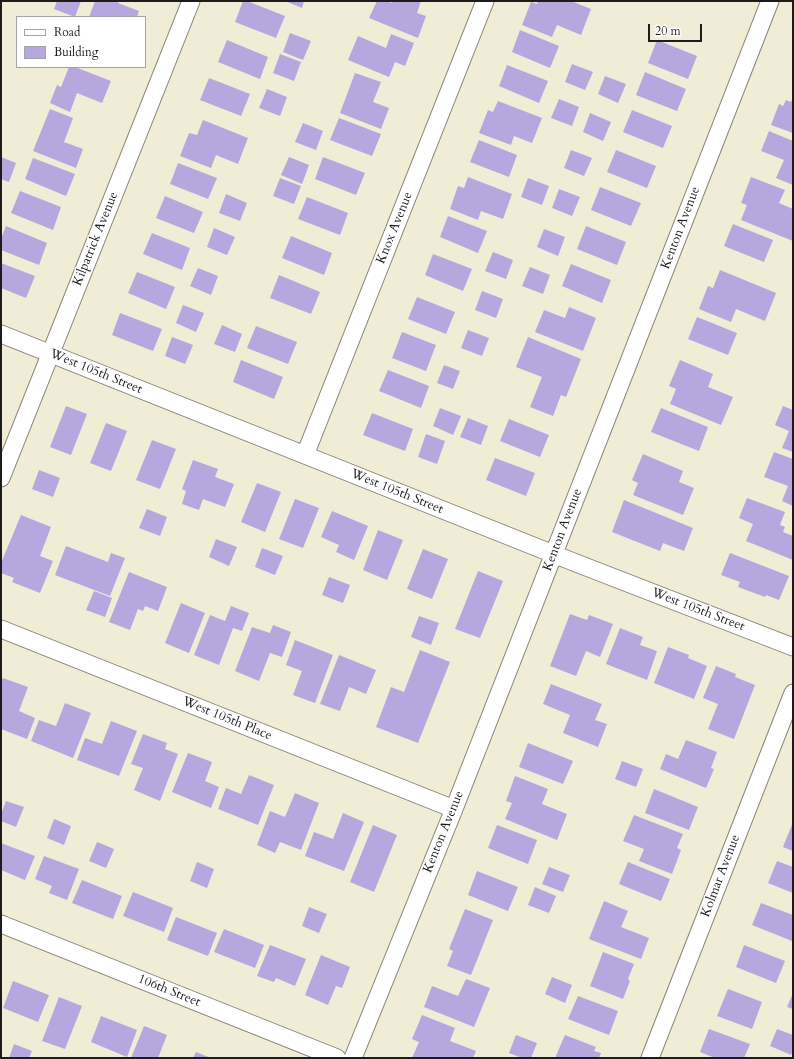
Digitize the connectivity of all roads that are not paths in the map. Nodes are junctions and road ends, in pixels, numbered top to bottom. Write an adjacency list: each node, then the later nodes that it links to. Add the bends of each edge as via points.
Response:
1 (191, 1): 5 (street, Kilpatrick Avenue)
2 (485, 1): 6 (street, Knox Avenue)
3 (770, 1): 8 (street, Kenton Avenue)
4 (1, 334): 5 (street, West 105th Street)
5 (50, 354): 6 (street, West 105th Street); 7 (street, Kilpatrick Avenue)
6 (305, 455): 8 (street, West 105th Street)
7 (1, 478)
8 (554, 554): 10 (street, West 105th Street); 12 (street, Kenton Avenue)
9 (1, 629): 12 (street, West 105th Place)
10 (793, 647)
11 (793, 693): 16 (street, Kolmar Avenue)
12 (454, 809): 15 (street, Kenton Avenue)
13 (1, 924): 14 (street, 106th Street)
14 (337, 1058)
15 (353, 1058)
16 (650, 1058)

